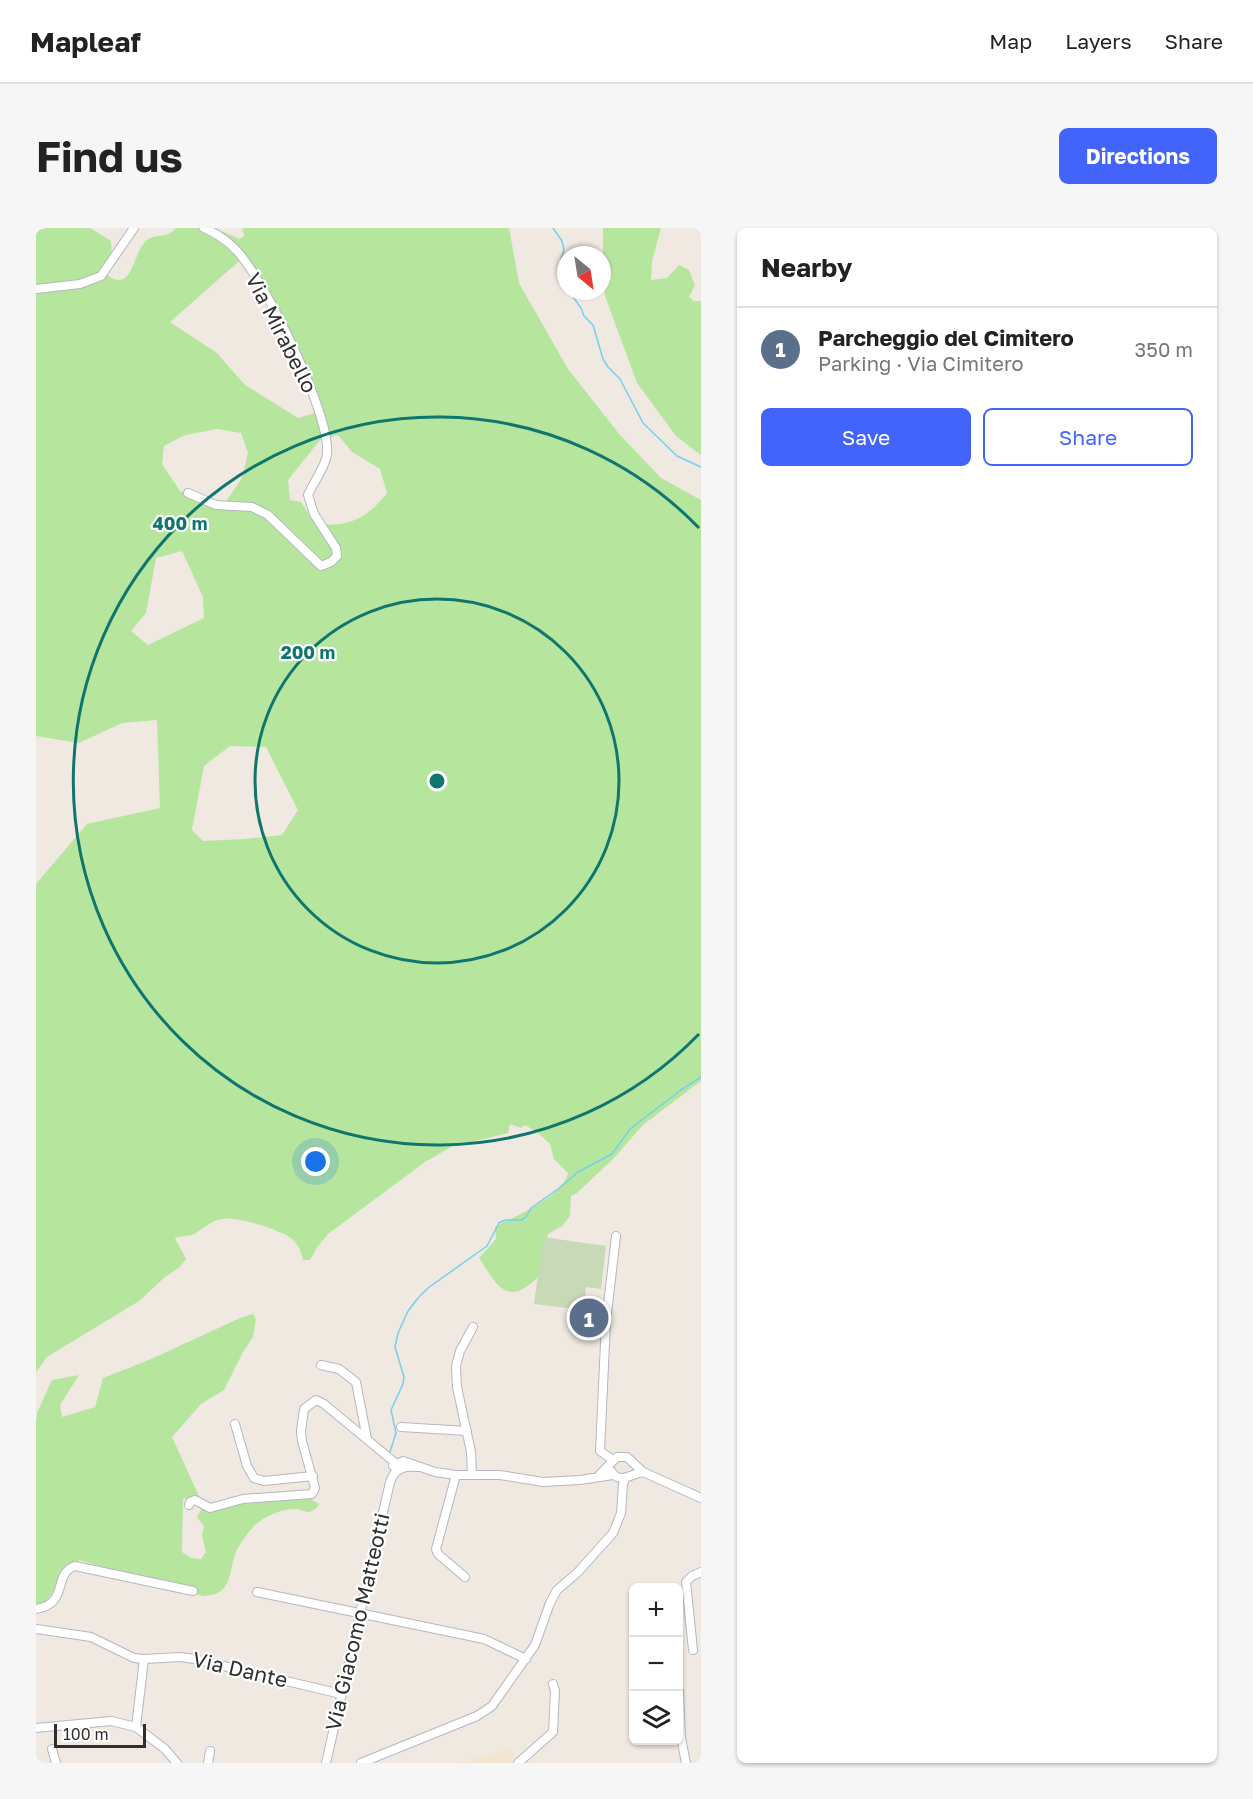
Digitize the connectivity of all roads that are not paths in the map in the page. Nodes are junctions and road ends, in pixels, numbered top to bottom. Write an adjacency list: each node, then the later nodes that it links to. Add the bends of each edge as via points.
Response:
1 (134, 228): 3 (street, via 100,276 80,284)
2 (204, 228): 4 (street, Via Mirabello, via 222,236 264,290 313,389 327,452 308,495 337,555 321,566 268,515 252,507 216,505)
3 (36, 289)
4 (188, 493)
5 (616, 1236): 12 (street, via 606,1322 600,1451)
6 (473, 1327): 10 (street, via 456,1366)
7 (321, 1365): 11 (street, via 339,1369 356,1382)
8 (235, 1424): 18 (street, via 254,1478 264,1481)
9 (401, 1427): 10 (street)
10 (467, 1431): 16 (street)
11 (368, 1440): 14 (street); 18 (street, via 321,1401 314,1401 302,1411 301,1431)
12 (612, 1462): 13 (street, via 622,1455); 19 (street, via 602,1473); 20 (street)
13 (633, 1464): 15 (street); 20 (street)
14 (398, 1466): 17 (street); 28 (street, Via Giacomo Matteotti, via 390,1482)
15 (644, 1472): 20 (street); 21 (street)
16 (472, 1474): 17 (street); 19 (street, via 543,1482)
17 (456, 1475): 24 (street, via 436,1550)
18 (313, 1476): 22 (street, via 315,1489 311,1494 243,1499 213,1508 195,1500)
19 (590, 1478): 20 (street)
20 (622, 1478): 32 (street, via 621,1513 616,1528 557,1590 536,1645)
21 (701, 1498)
22 (189, 1505)
23 (701, 1572): 30 (street, via 686,1582)
24 (465, 1576)
25 (193, 1591): 27 (street, via 75,1566 68,1570 54,1601)
26 (257, 1592): 28 (street)
27 (36, 1609)
28 (359, 1613): 32 (street, via 484,1639); 34 (street, Via Giacomo Matteotti)
29 (36, 1629): 31 (street, Via Dante, via 91,1637)
30 (693, 1650)
31 (144, 1659): 34 (street, Via Dante, via 194,1659); 35 (street)
32 (526, 1659): 44 (street, via 482,1714)
33 (553, 1684): 45 (street, via 553,1732)
34 (341, 1694): 43 (street, Via Giacomo Matteotti)
35 (136, 1727): 36 (street, via 111,1720); 41 (street)
36 (36, 1728)
37 (682, 1745): 46 (street)
38 (52, 1749): 40 (street)
39 (210, 1751): 42 (street)
40 (56, 1763)
41 (177, 1763)
42 (207, 1763)
43 (326, 1763)
44 (361, 1763)
45 (518, 1763)
46 (686, 1763)

